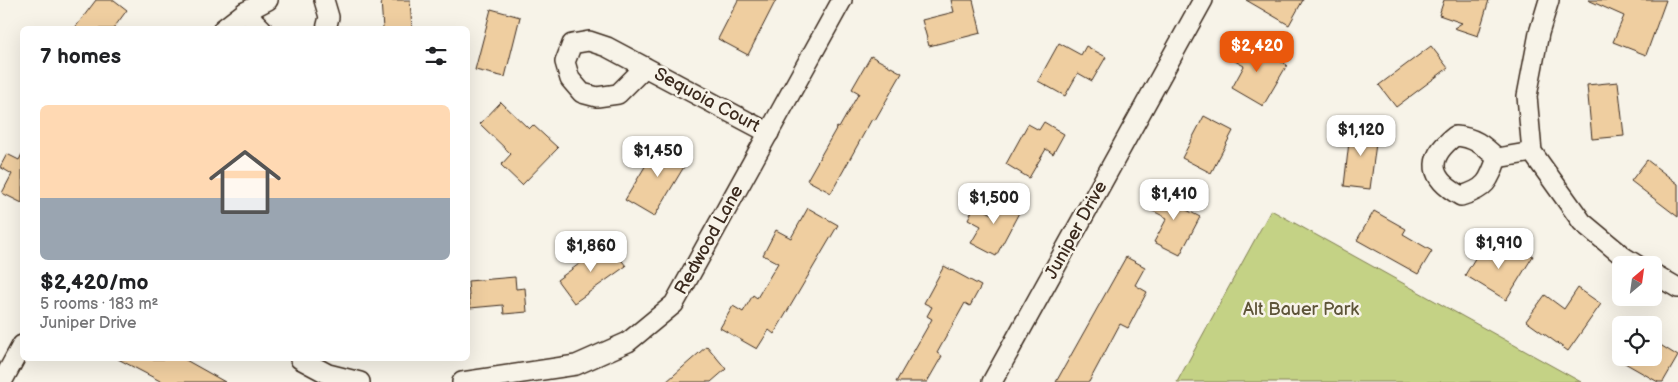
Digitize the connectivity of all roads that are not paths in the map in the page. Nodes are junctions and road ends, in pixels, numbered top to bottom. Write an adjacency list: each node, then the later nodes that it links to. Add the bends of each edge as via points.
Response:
1 (268, 0): 6 (street)
2 (324, 0): 9 (street, via 329,17)
3 (842, 0): 11 (street, Redwood Lane)
4 (1204, 0): 22 (street, Juniper Drive)
5 (1549, 0): 12 (street, via 1527,96)
6 (246, 12): 7 (street); 8 (street)
7 (227, 26)
8 (259, 26)
9 (327, 26)
10 (646, 67): 11 (street, Sequoia Court)
11 (768, 133): 21 (street, Redwood Lane, via 674,304 628,342 576,365)
12 (1532, 152): 13 (street); 14 (street, via 1582,222)
13 (1497, 158)
14 (1623, 256)
15 (1662, 279): 16 (street)
16 (1678, 288)
17 (20, 349): 19 (street)
18 (304, 361): 20 (street, via 328,374)
19 (2, 382)
20 (360, 382)
21 (462, 382)
22 (992, 382)

